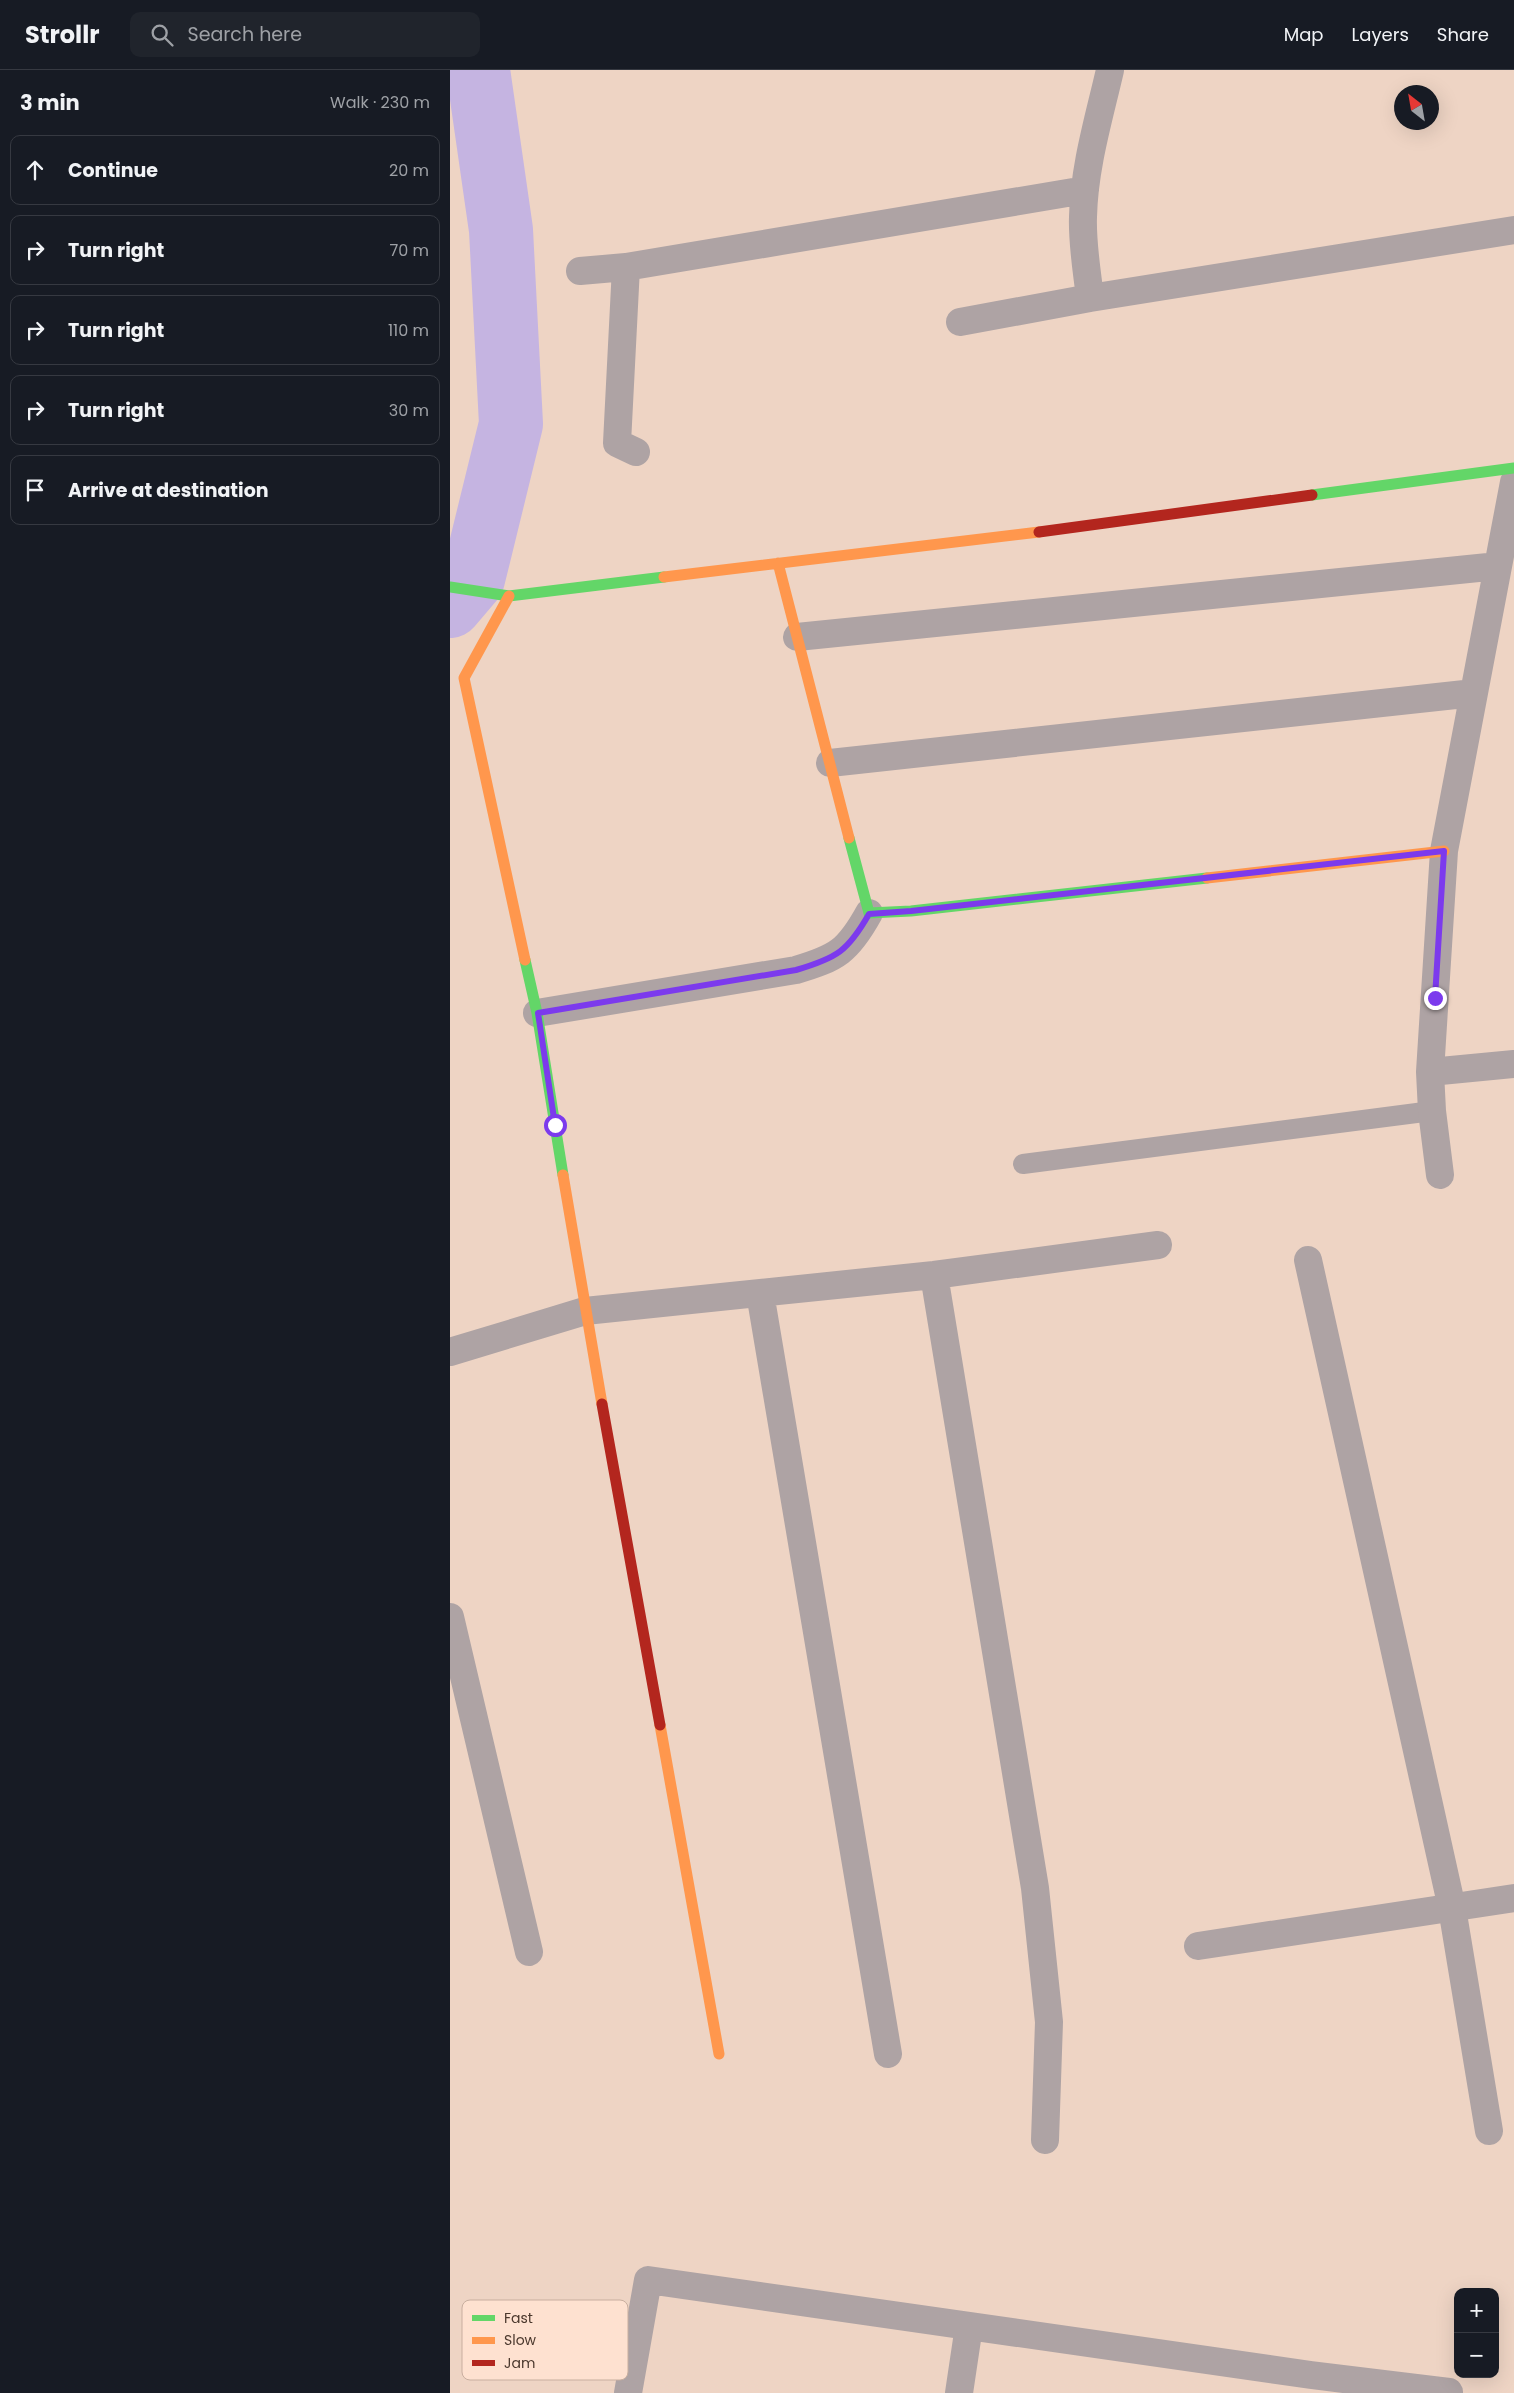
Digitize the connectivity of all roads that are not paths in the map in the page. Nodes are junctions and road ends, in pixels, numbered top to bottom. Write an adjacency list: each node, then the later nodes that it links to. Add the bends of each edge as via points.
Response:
1 (1110, 70): 2 (street)
2 (1085, 190): 4 (street); 6 (street, via 1084,244)
3 (1514, 230): 6 (street)
4 (626, 267): 5 (street); 8 (street, via 617,443)
5 (580, 272)
6 (1090, 298): 7 (street)
7 (960, 322)
8 (636, 452)
9 (1514, 468): 11 (street, via 1050,531)
10 (1514, 482): 12 (street)
11 (778, 563): 14 (street); 15 (street)
12 (1498, 566): 15 (street); 17 (street)
13 (450, 587): 14 (street)
14 (509, 596): 16 (street)
15 (797, 637): 18 (street)
16 (457, 685): 21 (street)
17 (1474, 693): 18 (street); 19 (street)
18 (830, 763): 20 (street)
19 (1444, 851): 20 (street); 23 (street)
20 (869, 914): 21 (street, via 855,938 824,962 796,970)
21 (538, 1013): 31 (street)
22 (1514, 1064): 23 (street)
23 (1430, 1072): 24 (street)
24 (1432, 1111): 25 (lane); 26 (street)
25 (1024, 1164)
26 (1440, 1175)
27 (1158, 1245): 29 (street)
28 (1308, 1260): 35 (street)
29 (934, 1275): 30 (street); 41 (street, via 1035,1888 1049,2022)
30 (760, 1293): 31 (street); 39 (street)
31 (585, 1311): 32 (street); 38 (street)
32 (450, 1352)
33 (450, 1617): 37 (street)
34 (1514, 1898): 35 (street)
35 (1452, 1908): 36 (street); 40 (street)
36 (1198, 1946)
37 (529, 1952)
38 (719, 2054)
39 (888, 2054)
40 (1489, 2131)
41 (1045, 2140)
42 (969, 2326): 43 (street); 45 (street, via 648,2280); 46 (street)
43 (1309, 2384): 44 (street)
44 (1449, 2392)
45 (628, 2393)
46 (959, 2393)

